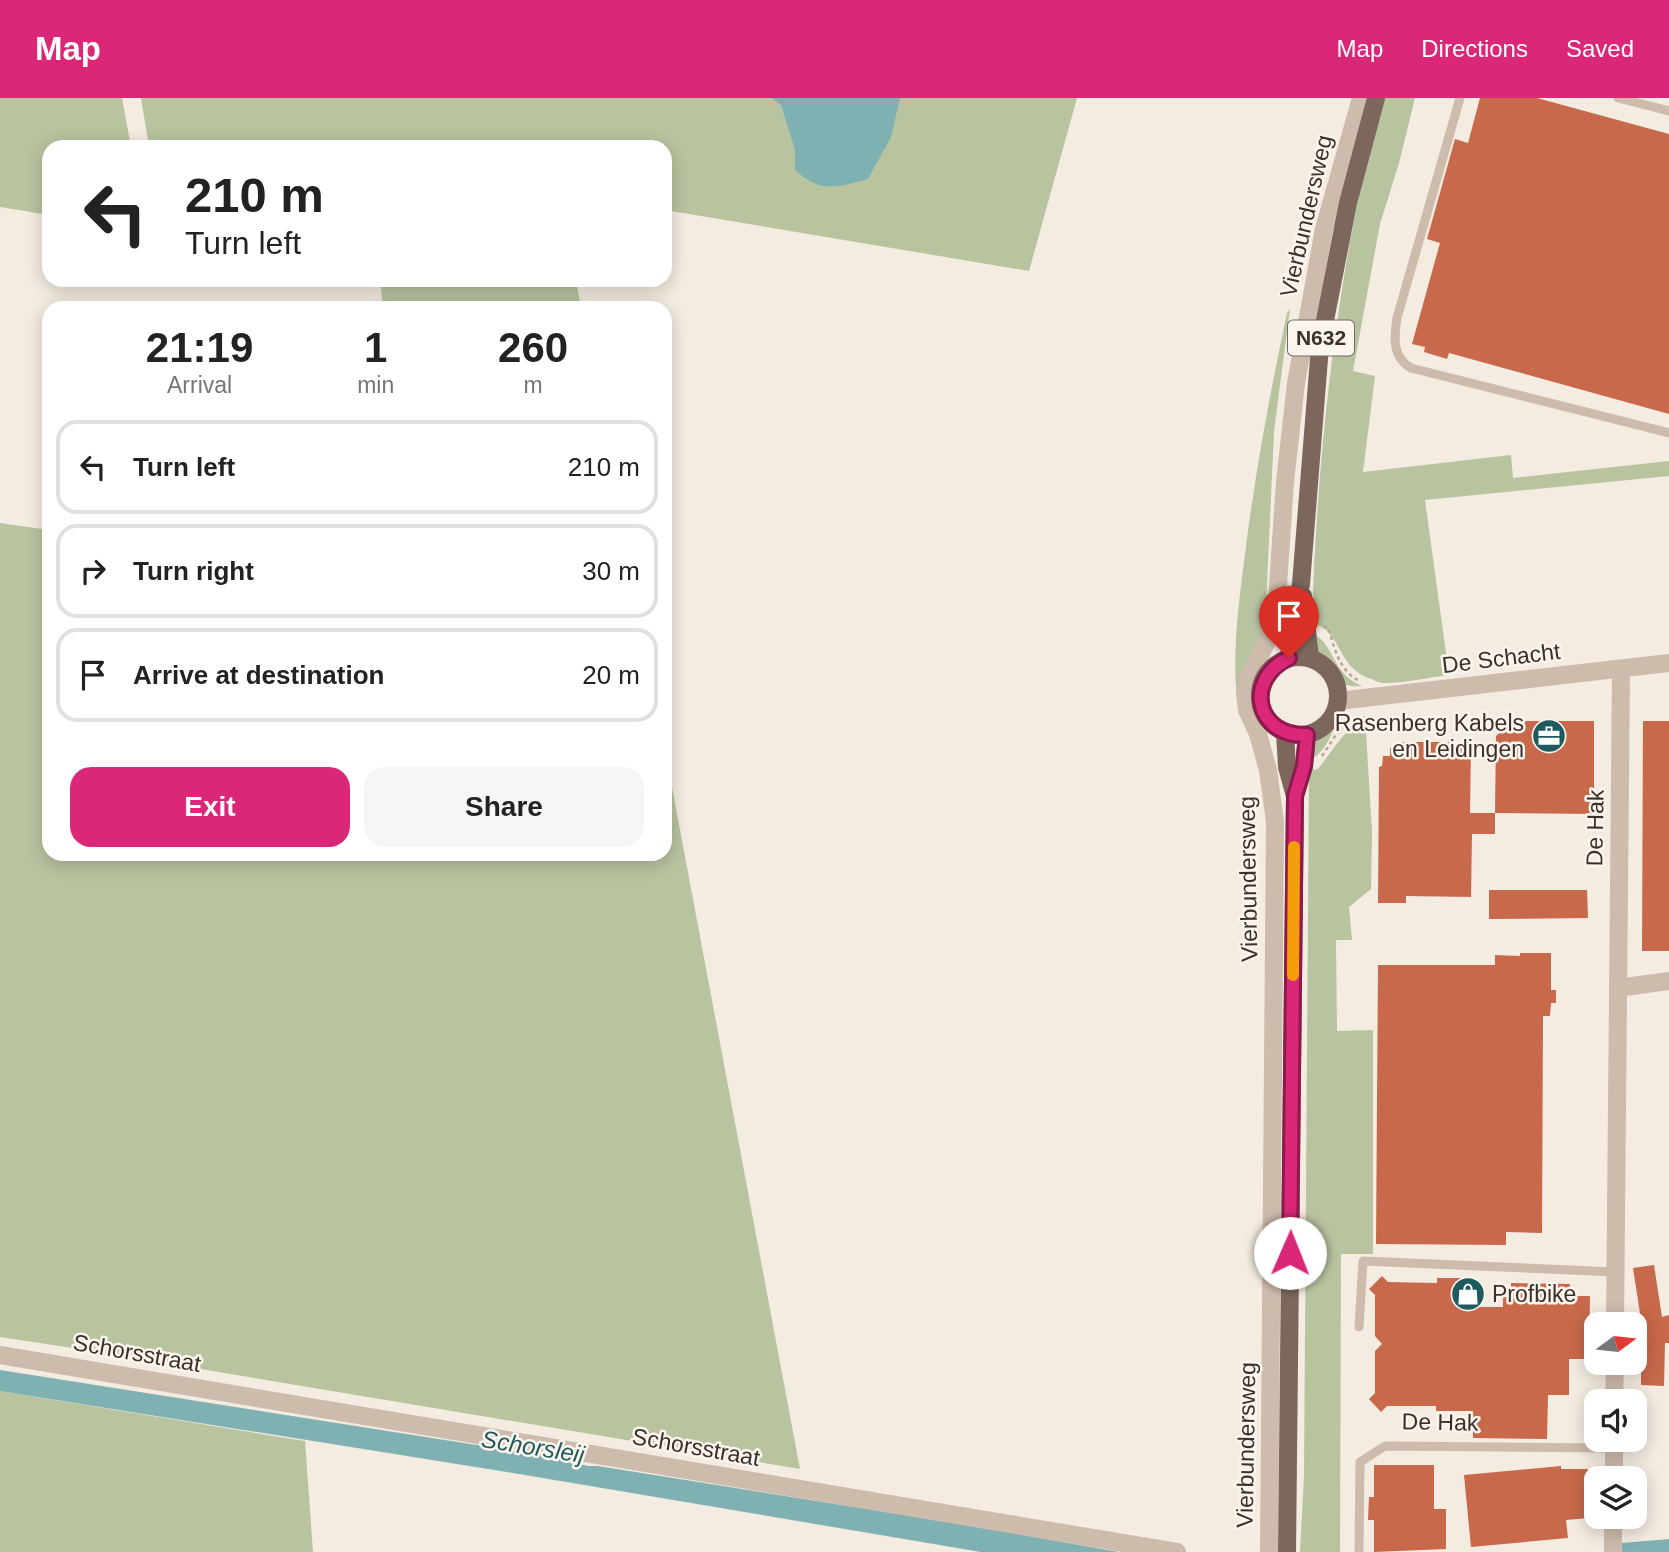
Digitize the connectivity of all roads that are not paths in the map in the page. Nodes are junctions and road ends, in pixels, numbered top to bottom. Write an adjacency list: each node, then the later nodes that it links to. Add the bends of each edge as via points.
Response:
1 (1361, 98): 18 (street, Vierbundersweg, via 1324,229 1296,383 1274,613 1268,640 1245,692 1268,770 1275,822)
2 (1376, 98): 7 (main road, Vierbundersweg / N632, via 1348,203 1320,345)
3 (1460, 98): 6 (lane, via 1397,318 1399,357 1411,368)
4 (1618, 98): 5 (lane)
5 (1669, 111)
6 (1669, 432)
7 (1301, 584): 8 (main road, Vierbundersweg / N632); 9 (main road, Vierbundersweg / N632)
8 (1289, 658): 9 (main road); 13 (main road, via 1267,674 1261,687 1264,714)
9 (1310, 658): 12 (main road, via 1332,674)
10 (1669, 663): 11 (street, De Schacht)
11 (1621, 669): 12 (street, De Schacht); 17 (street, De Hak)
12 (1338, 701): 14 (main road, via 1328,723)
13 (1284, 733): 14 (main road); 15 (main road, Vierbundersweg)
14 (1307, 735): 15 (main road, Vierbundersweg)
15 (1295, 796): 18 (main road, Vierbundersweg)
16 (1669, 981): 17 (street)
17 (1618, 988): 19 (street, De Hak)
18 (1283, 1118): 26 (street, Vierbundersweg); 27 (main road, Vierbundersweg)
19 (1616, 1272): 20 (street, De Hak); 21 (lane, via 1363,1261)
20 (1615, 1312)
21 (1359, 1327)
22 (0, 1355): 25 (street, Schorsstraat)
23 (1584, 1444): 28 (lane, De Hak, via 1385,1446 1360,1462)
24 (1613, 1529): 29 (street)
25 (1177, 1552)
26 (1269, 1552)
27 (1287, 1552)
28 (1360, 1552)
29 (1613, 1552)

